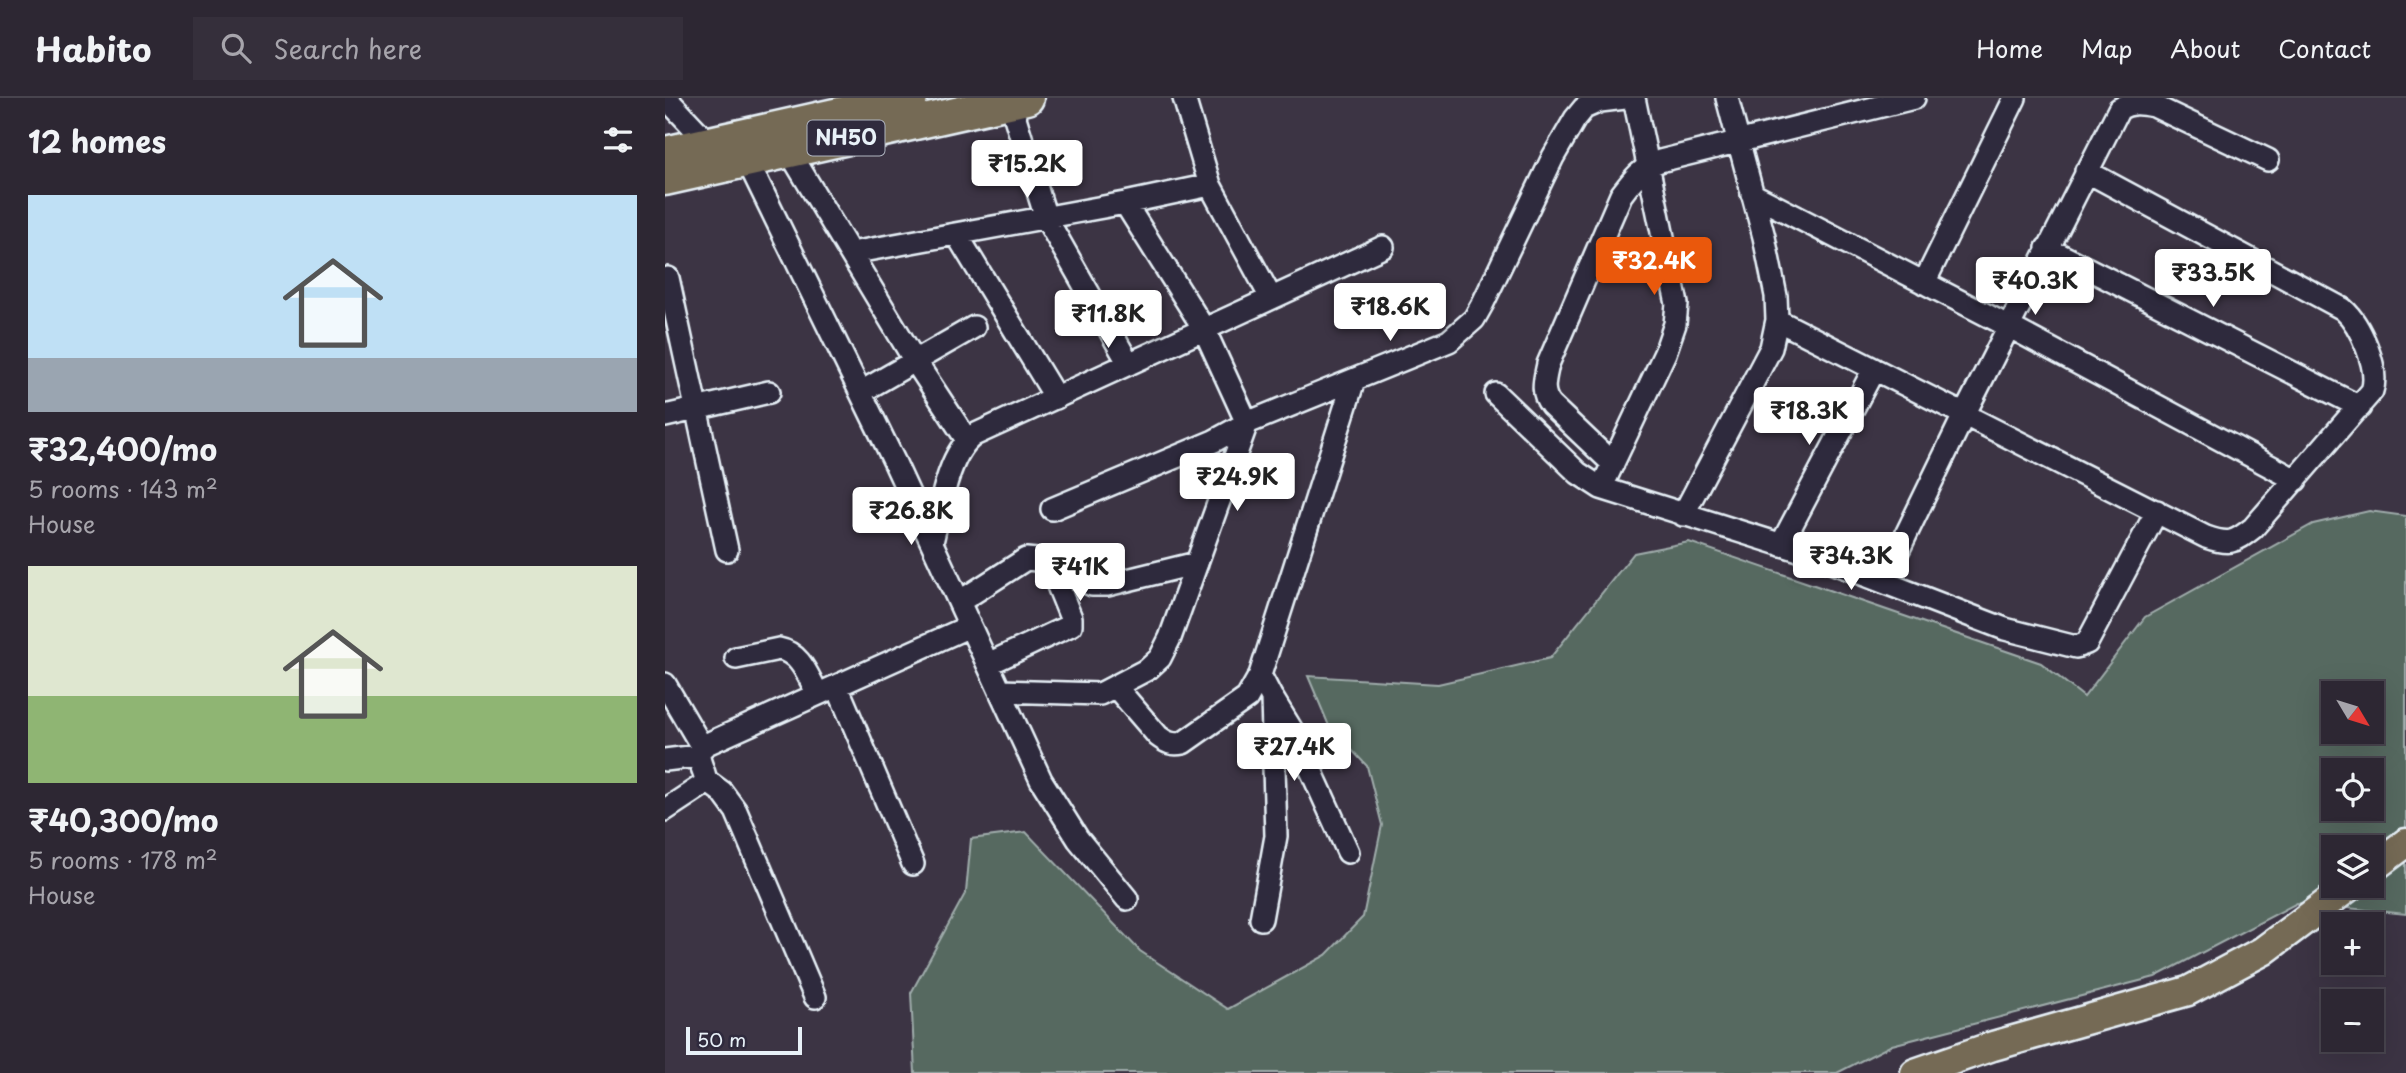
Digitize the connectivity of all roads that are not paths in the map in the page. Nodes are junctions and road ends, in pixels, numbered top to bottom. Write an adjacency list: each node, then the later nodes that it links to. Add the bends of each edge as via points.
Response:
1 (666, 98): 14 (street)
2 (911, 98): 14 (highway, NH50)
3 (1184, 98): 19 (street)
4 (1626, 98): 37 (street, via 1600,101 1584,108 1575,119 1474,319 1449,341)
5 (1634, 98): 16 (street)
6 (1727, 98): 11 (street)
7 (1914, 98): 11 (street)
8 (2015, 98): 28 (street)
9 (1016, 99): 12 (highway, NH50); 22 (street)
10 (2115, 104): 15 (street, via 2154,106); 17 (street)
11 (1738, 142): 16 (street); 20 (street)
12 (789, 151): 14 (highway, NH50); 26 (street)
13 (665, 153): 14 (highway, NH50)
14 (728, 156): 18 (highway, NH50); 38 (street)
15 (2268, 160)
16 (1647, 166): 48 (street, via 1677,304 1675,324); 48 (street, via 1621,195 1544,383 1551,405)
17 (2086, 170): 25 (street); 42 (street, via 2354,318 2376,377)
18 (665, 179)
19 (1210, 185): 21 (street); 29 (street)
20 (1752, 194): 28 (street); 30 (street, via 1776,296)
21 (1125, 203): 22 (street); 33 (street)
22 (1046, 218): 23 (street); 35 (street)
23 (957, 235): 26 (street); 41 (street)
24 (1383, 247): 29 (street)
25 (2047, 248): 31 (street); 42 (street)
26 (851, 253): 34 (street)
27 (668, 278): 43 (street)
28 (1924, 283): 31 (street)
29 (1271, 298): 33 (street)
30 (1777, 320): 36 (street); 53 (street, via 1771,348)
31 (2008, 326): 44 (street); 49 (street)
32 (974, 327): 34 (street)
33 (1204, 329): 35 (street); 46 (street)
34 (915, 361): 38 (street); 47 (street)
35 (1129, 364): 41 (street)
36 (1874, 369): 44 (street); 55 (street)
37 (1354, 380): 46 (street); 64 (street)
38 (861, 392): 54 (street)
39 (769, 393): 43 (street)
40 (1496, 394): 50 (street, via 1578,473)
41 (1056, 397): 47 (street)
42 (2360, 407): 49 (street)
43 (697, 410): 45 (street); 56 (street)
44 (1964, 415): 52 (street); 59 (street)
45 (665, 416)
46 (1247, 424): 51 (street); 57 (street)
47 (967, 440): 54 (street, via 955,458)
48 (1613, 464): 50 (street)
49 (2296, 480): 52 (street, via 2237,541 2206,537)
50 (1601, 488): 53 (street)
51 (1052, 509)
52 (2157, 512): 59 (street, via 2081,647 2005,629)
53 (1683, 515): 55 (street)
54 (932, 541): 60 (street)
55 (1781, 545): 59 (street)
56 (727, 550)
57 (1197, 563): 58 (street, via 1107,585 1084,582); 66 (street, via 1160,658)
58 (1051, 566): 60 (street, via 1026,559); 63 (street, via 1071,625)
59 (1883, 582)
60 (959, 602): 61 (street)
61 (970, 626): 63 (street); 67 (street)
62 (736, 658): 67 (street, via 785,650)
63 (988, 664): 68 (street)
64 (1260, 675): 66 (street, via 1247,698 1183,743 1174,744 1158,736); 69 (street)
65 (665, 684): 70 (street)
66 (1115, 686): 68 (street, via 1088,695)
67 (827, 690): 70 (street); 77 (street)
68 (1000, 691): 79 (street, via 1041,780 1078,839)
69 (1272, 698): 75 (street, via 1295,735); 80 (street, via 1276,836)
70 (700, 752): 71 (street); 72 (street)
71 (665, 761)
72 (706, 781): 73 (street); 81 (street, via 722,792 736,811)
73 (665, 810)
74 (2406, 843): 76 (main road)
75 (1348, 852)
76 (2384, 859)
77 (913, 864)
78 (2334, 898): 82 (main road, via 2263,951 2189,991 1993,1046)
79 (1127, 899)
80 (1261, 919)
81 (815, 997)
82 (1915, 1073)

